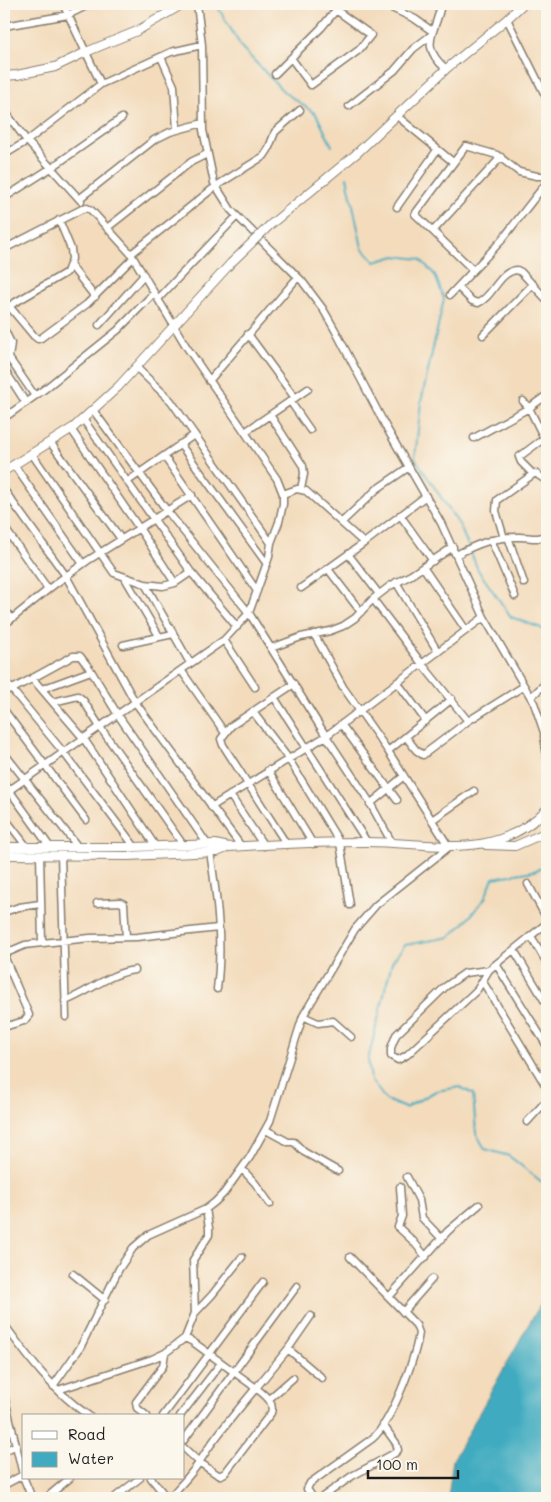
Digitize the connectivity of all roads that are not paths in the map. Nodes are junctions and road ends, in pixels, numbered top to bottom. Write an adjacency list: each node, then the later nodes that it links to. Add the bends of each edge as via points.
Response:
1 (63, 4): 10 (street)
2 (90, 4): 10 (street)
3 (197, 4): 14 (street)
4 (341, 4): 9 (street)
5 (383, 4): 13 (street, via 415,19)
6 (441, 4): 13 (street)
7 (181, 5): 15 (street, via 137,31)
8 (517, 5): 11 (street)
9 (336, 10): 17 (street); 17 (street, via 371,35 359,50 311,85)
10 (68, 15): 12 (street); 15 (street)
11 (507, 19): 18 (street); 22 (street)
12 (4, 26)
13 (431, 33): 18 (street, via 430,44 434,54); 23 (street, via 394,71)
14 (202, 45): 16 (street); 28 (street)
15 (86, 52): 20 (street, via 55,67); 21 (street)
16 (161, 57): 21 (street); 29 (street, via 174,86)
17 (291, 58): 19 (street)
18 (446, 69): 26 (street)
19 (275, 74)
20 (4, 76)
21 (101, 84): 30 (street)
22 (547, 99)
23 (349, 106)
24 (4, 110): 30 (street)
25 (300, 110): 39 (street, via 276,132 264,156)
26 (397, 116): 31 (street); 62 (street, bridge, via 270,225)
27 (122, 118): 36 (street)
28 (203, 123): 29 (street); 32 (street)
29 (177, 130): 41 (street, via 154,140)
30 (27, 141): 33 (street); 36 (street)
31 (437, 150): 35 (street); 42 (street)
32 (207, 154): 39 (street); 46 (street, via 191,162)
33 (4, 155)
34 (501, 158): 35 (street, via 466,146); 37 (street, via 519,172); 47 (street)
35 (453, 162): 47 (street, via 415,214)
36 (51, 168): 40 (street); 41 (street)
37 (547, 176)
38 (547, 182): 51 (street, via 501,241)
39 (216, 186): 44 (street); 49 (street)
40 (4, 198)
41 (80, 199): 43 (street)
42 (396, 207)
43 (87, 208): 45 (street); 46 (street)
44 (237, 216): 53 (street); 56 (street)
45 (59, 220): 48 (street); 50 (street, via 71,249)
46 (107, 228): 49 (street)
47 (433, 231): 51 (street)
48 (4, 249)
49 (132, 256): 52 (street); 58 (street)
50 (71, 266): 58 (street); 60 (street, via 62,276)
51 (473, 270): 55 (street)
52 (144, 275): 56 (street); 61 (street)
53 (298, 277): 64 (street); 93 (street, via 323,309)
54 (533, 284): 55 (street, via 521,272 513,270 478,303); 59 (street); 65 (street)
55 (458, 287): 57 (street)
56 (156, 296): 62 (street); 73 (street)
57 (450, 296)
58 (95, 297): 60 (street, via 38,338)
59 (547, 300)
60 (6, 307)
61 (99, 325)
62 (174, 326): 66 (street); 70 (street)
63 (4, 329): 73 (street, via 11,343 9,358)
64 (248, 334): 70 (street); 74 (street)
65 (483, 335)
66 (136, 367): 78 (street); 85 (street, via 170,401)
67 (4, 369): 76 (street)
68 (547, 376): 69 (street)
69 (547, 380)
70 (209, 381): 84 (street)
71 (308, 389): 74 (street)
72 (547, 395): 77 (street)
73 (35, 396): 76 (street)
74 (292, 399): 79 (street); 83 (street)
75 (522, 401): 77 (street)
76 (26, 403): 80 (street)
77 (529, 408): 86 (street); 87 (street)
78 (93, 410): 81 (street); 95 (street)
79 (270, 415): 84 (street); 99 (street, via 303,466)
80 (4, 418)
81 (83, 419): 82 (street); 97 (street)
82 (71, 429): 88 (street); 109 (street)
83 (310, 430)
84 (244, 432): 101 (street)
85 (194, 434): 89 (street); 115 (street)
86 (546, 437): 96 (street, via 519,457)
87 (474, 438)
88 (50, 442): 90 (street); 113 (street)
89 (180, 444): 91 (street); 123 (street)
90 (32, 454): 92 (street); 118 (street)
91 (164, 456): 95 (street); 102 (street)
92 (14, 465): 94 (street); 122 (street)
93 (409, 467): 103 (street); 107 (street, via 377,489)
94 (4, 471)
95 (140, 474): 97 (street); 104 (street)
96 (533, 474): 98 (street); 112 (street, via 496,502)
97 (128, 481): 106 (street)
98 (547, 481)
99 (301, 489): 101 (street); 107 (street)
100 (4, 490): 127 (street)
101 (283, 494): 115 (street, via 279,522)
102 (192, 495): 104 (street); 135 (street)
103 (426, 496): 105 (street); 117 (street)
104 (167, 510): 106 (street); 140 (street)
105 (400, 515): 116 (street); 121 (street)
106 (154, 518): 109 (street); 126 (street)
107 (342, 522): 116 (street)
108 (4, 526): 111 (street)
109 (140, 528): 113 (street); 130 (street)
110 (547, 534): 112 (street, via 539,539)
111 (6, 536): 134 (street)
112 (506, 538): 114 (street); 131 (street)
113 (121, 539): 118 (street)
114 (488, 540): 120 (street); 137 (street)
115 (271, 543): 123 (street)
116 (364, 543): 119 (street)
117 (453, 547): 120 (street); 121 (street)
118 (99, 553): 122 (street); 128 (street, via 110,570)
119 (348, 554): 125 (street); 136 (street)
120 (456, 555): 142 (street)
121 (433, 561): 124 (street)
122 (83, 564): 127 (street)
123 (267, 564): 135 (street)
124 (423, 567): 129 (street); 146 (street)
125 (328, 569): 133 (street); 141 (street)
126 (191, 572): 130 (street); 145 (street)
127 (66, 576): 134 (street); 171 (street)
128 (125, 578): 132 (street); 149 (street)
129 (396, 582): 136 (street); 153 (street)
130 (175, 583): 132 (street, via 163,586)
131 (524, 583)
132 (145, 584): 147 (street)
133 (301, 588)
134 (48, 589): 143 (street)
135 (257, 591): 140 (street)
136 (379, 594): 138 (street)
137 (515, 596)
138 (373, 599): 141 (street); 155 (street)
139 (4, 608): 143 (street)
140 (249, 612): 145 (street); 152 (street)
141 (361, 612): 148 (street, via 343,626)
142 (484, 616): 146 (street); 163 (street)
143 (11, 618): 144 (street)
144 (4, 625)
145 (237, 627): 150 (street)
146 (466, 630): 153 (street)
147 (173, 634): 149 (street); 154 (street)
148 (314, 634): 152 (street); 173 (street, via 336,676)
149 (159, 636): 151 (street)
150 (224, 640): 154 (street); 164 (street)
151 (123, 645)
152 (272, 648): 162 (street)
153 (438, 652): 155 (street)
154 (190, 663): 156 (street)
155 (422, 664): 160 (street); 169 (street)
156 (180, 670): 171 (street); 181 (street)
157 (91, 671): 158 (street, via 84,659 77,655); 166 (street); 175 (street)
158 (32, 678): 165 (street); 166 (street)
159 (4, 680): 165 (street)
160 (397, 682): 173 (street); 176 (street)
161 (547, 682): 168 (street)
162 (294, 684): 167 (street); 182 (street)
163 (524, 686): 168 (street); 177 (street)
164 (255, 687)
165 (8, 688): 189 (street)
166 (42, 689): 170 (street)
167 (274, 697): 174 (street); 186 (street)
168 (530, 697): 179 (street)
169 (452, 700): 176 (street); 177 (street)
170 (52, 702): 180 (street, via 72,696 81,697); 184 (street)
171 (135, 702): 175 (street); 204 (street)
172 (4, 710): 192 (street)
173 (360, 710): 178 (street); 187 (street)
174 (253, 712): 181 (street); 191 (street)
175 (118, 715): 180 (street); 225 (street)
176 (426, 721): 183 (street)
177 (468, 721): 183 (street, via 422,755)
178 (341, 724): 182 (street); 198 (street)
179 (542, 727): 185 (street); 190 (street)
180 (100, 728): 184 (street); 216 (street)
181 (225, 733): 197 (street, via 221,742)
182 (326, 736): 186 (street); 203 (street)
183 (406, 737): 187 (street)
184 (84, 739): 189 (street); 223 (street)
185 (547, 741)
186 (306, 748): 191 (street); 210 (street)
187 (388, 751): 194 (street)
188 (4, 753): 195 (street)
189 (64, 753): 192 (street); 224 (street)
190 (547, 757)
191 (288, 758): 193 (street); 211 (street)
192 (45, 766): 195 (street); 207 (street)
193 (268, 770): 197 (street); 212 (street)
194 (404, 776): 198 (street); 208 (street)
195 (24, 780): 200 (street); 222 (street)
196 (4, 783): 200 (street)
197 (248, 783): 201 (street); 215 (street)
198 (389, 788): 202 (street); 203 (street)
199 (474, 791): 208 (street)
200 (7, 792): 221 (street)
201 (230, 795): 204 (street); 218 (street)
202 (397, 800)
203 (370, 804): 213 (street)
204 (211, 807): 217 (street)
205 (547, 809): 214 (street, via 522,830)
206 (4, 817): 220 (street)
207 (86, 820)
208 (432, 820): 226 (street)
209 (547, 832): 214 (street, via 515,846)
210 (367, 842): 211 (street); 213 (street)
211 (340, 843): 212 (street); 233 (street)
212 (313, 844): 215 (street)
213 (392, 844): 226 (street)
214 (482, 844): 226 (street)
215 (287, 845): 218 (street)
216 (184, 846): 223 (street); 225 (street)
217 (241, 846): 218 (street); 225 (street, via 217,852)
218 (264, 846)
219 (4, 847): 220 (street)
220 (26, 847): 221 (street)
221 (50, 847): 222 (street)
222 (78, 847): 224 (street)
223 (156, 847): 224 (street)
224 (135, 848)
225 (209, 848): 229 (street, via 127,856); 237 (street)
226 (449, 848): 252 (street, via 366,915)
227 (4, 855): 228 (street)
228 (40, 855): 229 (street); 232 (street)
229 (61, 855): 240 (street)
230 (528, 884): 235 (street)
231 (97, 903): 239 (street, via 124,904)
232 (40, 904): 234 (street); 241 (street)
233 (350, 905)
234 (4, 912)
235 (547, 919)
236 (547, 923): 238 (street)
237 (218, 928): 239 (street); 249 (street, via 220,966)
238 (531, 936): 242 (street); 244 (street)
239 (126, 937): 240 (street)
240 (63, 941): 241 (street); 250 (street)
241 (42, 943): 243 (street, via 25,945)
242 (514, 950): 245 (street); 251 (street)
243 (4, 955): 254 (street, via 29,1015 24,1021)
244 (547, 963)
245 (496, 964): 247 (street); 256 (street)
246 (135, 970): 250 (street, via 118,973)
247 (489, 970): 248 (street); 248 (street, via 465,973 446,987 396,1035 391,1056 398,1060 407,1055)
248 (483, 982): 257 (street)
249 (217, 989)
250 (65, 1001): 253 (street)
251 (547, 1005)
252 (303, 1016): 255 (street, via 318,1023 333,1021); 260 (street)
253 (66, 1017)
254 (4, 1027)
255 (351, 1037)
256 (547, 1046)
257 (547, 1088)
258 (547, 1100): 259 (street)
259 (526, 1122)
260 (266, 1130): 261 (street); 262 (street, via 294,1142 304,1152)
261 (242, 1169): 265 (street); 267 (street, via 224,1193)
262 (338, 1171)
263 (407, 1177): 268 (street, via 419,1200 422,1218)
264 (400, 1187): 271 (street, via 402,1216 398,1227)
265 (270, 1204)
266 (479, 1205): 268 (street)
267 (206, 1209): 277 (street, via 139,1242 119,1269); 279 (street, via 209,1235 192,1265)
268 (442, 1239): 271 (street)
269 (242, 1257): 279 (street)
270 (350, 1257): 276 (street)
271 (426, 1257): 276 (street)
272 (73, 1274): 277 (street)
273 (432, 1279): 278 (street)
274 (263, 1282): 285 (street)
275 (297, 1286): 287 (street)
276 (389, 1297): 278 (street)
277 (104, 1300): 290 (street)
278 (403, 1312): 298 (street, via 419,1333 404,1384)
279 (196, 1313): 282 (street)
280 (311, 1316): 283 (street)
281 (4, 1324): 290 (street)
282 (185, 1338): 284 (street); 285 (street)
283 (288, 1349): 289 (street); 291 (street)
284 (165, 1353): 290 (street); 295 (street, via 163,1366 136,1402)
285 (209, 1354): 286 (street); 296 (street)
286 (221, 1363): 287 (street); 297 (street)
287 (233, 1372): 291 (street); 299 (street)
288 (293, 1378): 293 (street)
289 (322, 1378)
290 (55, 1388): 294 (street)
291 (256, 1388): 293 (street); 303 (street)
292 (4, 1395): 300 (street)
293 (269, 1399): 303 (street, via 271,1413 225,1473 218,1474)
294 (86, 1414)
295 (143, 1414)
296 (164, 1414)
297 (182, 1414)
298 (383, 1425): 317 (street, via 373,1438 310,1483 307,1489); 318 (street, via 398,1450)
299 (185, 1439)
300 (15, 1446): 302 (street); 304 (street)
301 (185, 1449): 303 (street)
302 (4, 1451)
303 (199, 1462): 306 (street)
304 (22, 1471)
305 (22, 1476): 312 (street)
306 (185, 1478)
307 (25, 1480): 313 (street)
308 (68, 1480): 314 (street)
309 (137, 1480): 315 (street)
310 (153, 1480): 316 (street)
311 (184, 1480): 316 (street)
312 (4, 1485)
313 (32, 1498)
314 (46, 1498)
315 (114, 1498)
316 (168, 1498)
317 (313, 1498)
318 (321, 1498)

